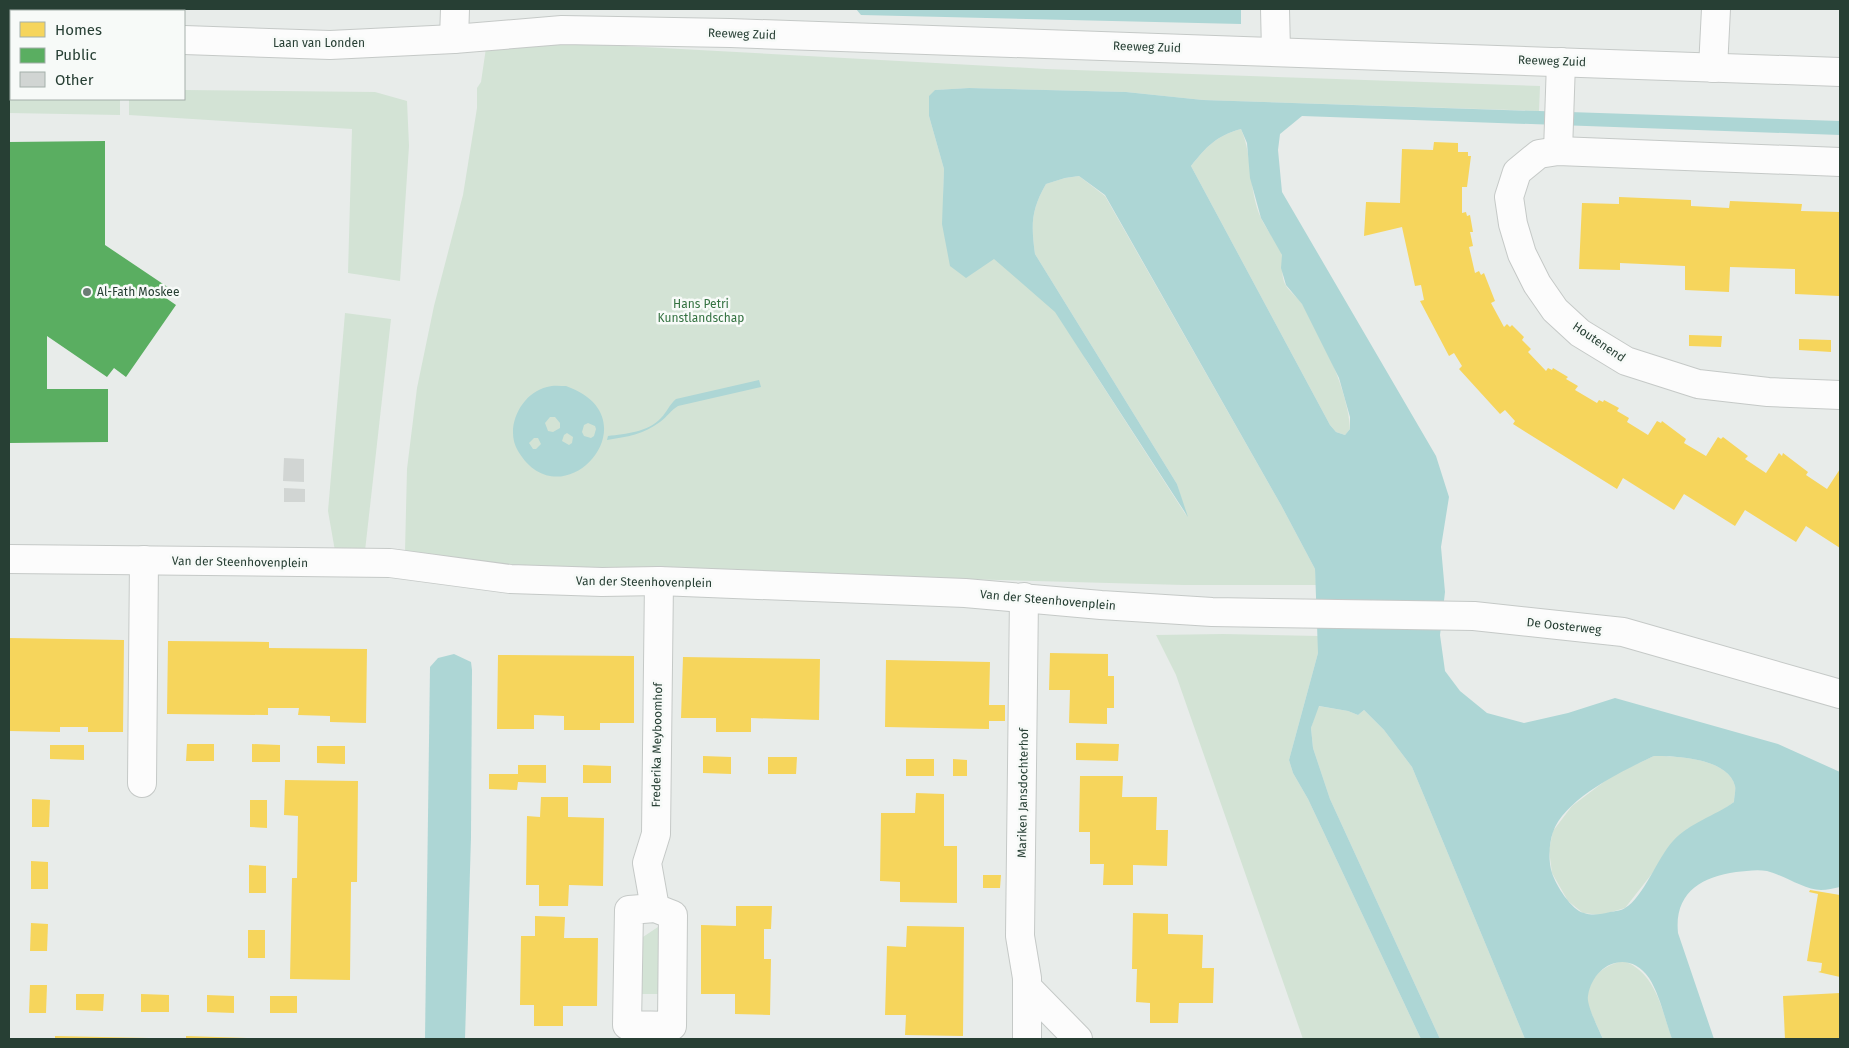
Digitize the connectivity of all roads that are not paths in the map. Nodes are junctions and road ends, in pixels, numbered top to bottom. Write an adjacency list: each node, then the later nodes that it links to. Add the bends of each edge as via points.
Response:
1 (455, 9): 4 (street)
2 (1276, 9): 6 (street)
3 (1716, 9): 8 (street)
4 (454, 39): 5 (street, Laan van Londen, via 330,45); 6 (street, Reeweg Zuid, via 562,30)
5 (185, 40)
6 (1276, 51): 7 (street, Reeweg Zuid)
7 (1561, 62): 8 (street, Reeweg Zuid); 10 (street)
8 (1713, 68): 9 (street, Reeweg Zuid)
9 (1840, 72)
10 (1558, 151): 11 (street, Houtenend); 12 (street, Houtenend, via 1539,154 1517,172 1510,197 1513,224 1522,254 1537,284 1555,310 1580,333 1626,361 1698,384 1768,392)
11 (1840, 162)
12 (1840, 395)
13 (9, 559): 14 (street, Van der Steenhovenplein)
14 (144, 560): 15 (street, Van der Steenhovenplein, via 390,563 510,579); 19 (street)
15 (658, 581): 16 (street, Van der Steenhovenplein); 20 (street, Frederika Meyboomhof, via 656,834 647,863)
16 (1024, 597): 17 (street, Van der Steenhovenplein, via 1156,609); 21 (street, Mariken Jansdochterhof, via 1020,936)
17 (1279, 614): 18 (street, De Oosterweg, via 1474,616 1622,632)
18 (1840, 694)
19 (142, 783)
20 (655, 908)
21 (1027, 987): 22 (street, Mariken Jansdochterhof); 23 (street)
22 (1027, 1039)
23 (1078, 1039)

